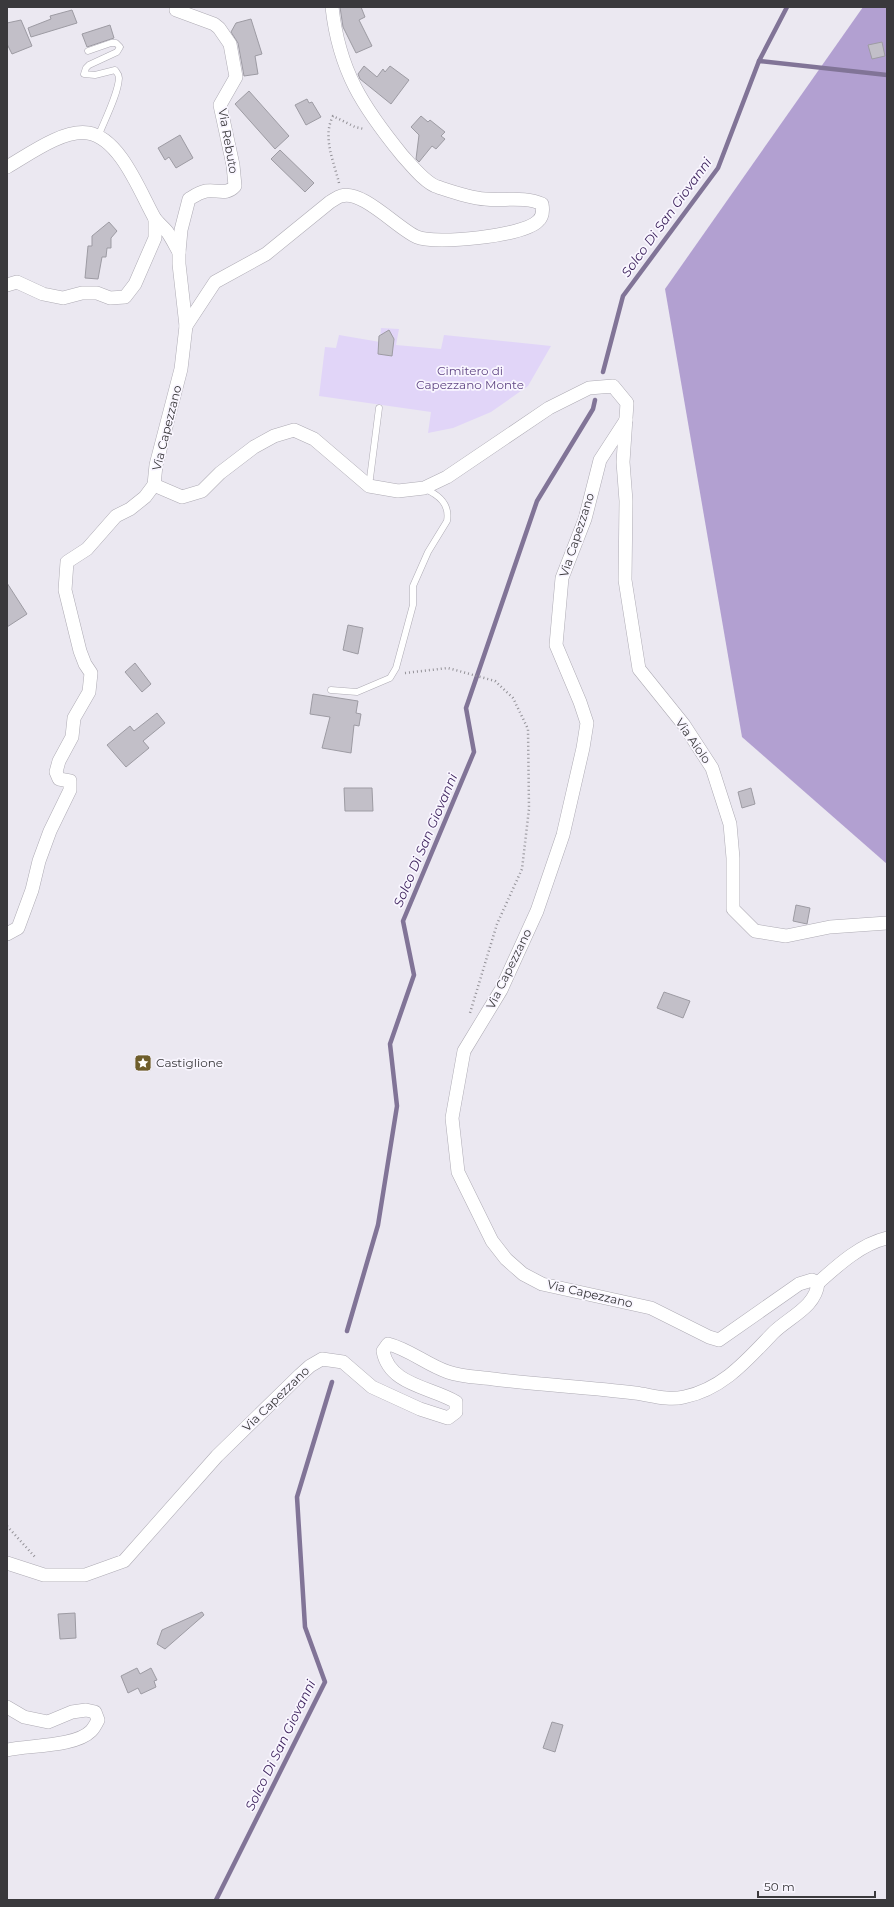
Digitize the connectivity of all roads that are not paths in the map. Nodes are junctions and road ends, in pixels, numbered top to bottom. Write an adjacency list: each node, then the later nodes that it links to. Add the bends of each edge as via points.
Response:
1 (332, 7): 10 (street, Via Capezzano, via 335,34 353,86 376,122 415,170 436,187 484,199 533,200 542,204 543,212 538,221 525,229 483,237 429,240 416,237 372,204 342,196 330,202 266,254 215,282)
2 (176, 10): 7 (street, Via Rebuto, via 214,24 218,28 230,44 236,77 220,105 235,186 224,193 204,191 189,199 181,230)
3 (88, 51): 4 (lane, via 111,43 116,43 120,47 118,52 89,65 84,74 95,75 115,70 119,74 115,93)
4 (98, 137): 5 (street, via 88,133 61,138); 6 (street, via 110,144 130,171)
5 (7, 167)
6 (155, 219): 7 (street, via 168,232); 8 (street, via 155,238 135,284 125,297 110,298 97,293 82,293 63,298 43,294 17,282)
7 (179, 252): 9 (street, Via Rebuto)
8 (7, 285)
9 (182, 294): 10 (street, Via Capezzano)
10 (186, 326): 13 (street, Via Capezzano, via 181,369 156,465)
11 (378, 408): 14 (lane)
12 (626, 420): 15 (street, via 627,403 613,386 589,388 549,408 447,477); 17 (street, Via Aiolo, via 623,462 626,501 625,580 639,669 684,725 712,768 730,824 733,909 755,931 786,936 830,927); 20 (street, Via Capezzano, via 600,460 585,519 562,578 556,646 580,702 586,723 583,748 563,835 537,911 501,990 464,1051 452,1118 458,1172 492,1241 522,1274 542,1284 651,1308 709,1337 720,1340 799,1284 812,1280)
13 (154, 485): 14 (street, Via Capezzano, via 182,497 202,491 220,473 254,447 274,436 294,430 320,444); 18 (street, via 130,509 116,516 88,549 66,562 65,590 80,651 91,674 89,692 74,718 72,737 56,772 59,779 70,781 70,790 39,861 18,928)
14 (369, 486): 15 (street, via 398,491)
15 (424, 488): 16 (lane, via 441,498 448,515 428,552 414,586 412,605 396,668 390,678 357,692)
16 (331, 690)
17 (887, 923)
18 (7, 934)
19 (887, 1238): 20 (street, via 875,1241 838,1265)
20 (818, 1283): 21 (street, Via Capezzano, via 817,1293 809,1303 777,1329 736,1372 714,1386 683,1398 450,1373 429,1365 398,1346 388,1344 383,1351 385,1361 398,1375 418,1386 446,1395 456,1402 456,1412 448,1418 420,1409 372,1387 343,1362 322,1359 300,1375 217,1456 124,1561 85,1575 44,1575)
21 (7, 1564)
22 (7, 1707): 23 (street, via 24,1717 48,1722 72,1712 86,1710 95,1712 98,1720 91,1731 80,1738 57,1744)
23 (7, 1750)

